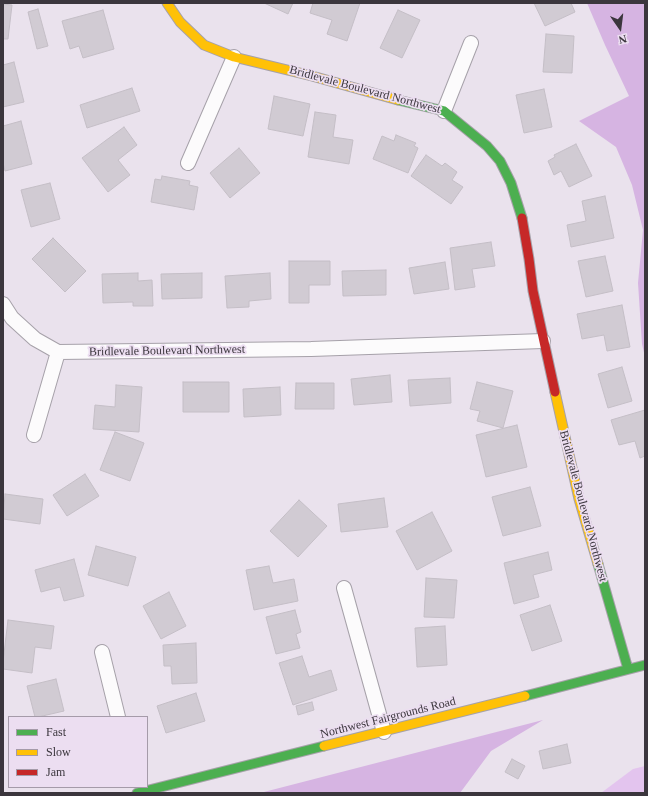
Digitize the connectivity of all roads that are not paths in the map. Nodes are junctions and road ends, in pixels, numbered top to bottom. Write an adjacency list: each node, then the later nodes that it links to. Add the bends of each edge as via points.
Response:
1 (167, 3): 3 (street, Bridlevale Boulevard Northwest, via 180,22 204,45)
2 (471, 43): 4 (street)
3 (234, 57): 4 (street, Bridlevale Boulevard Northwest); 5 (street)
4 (444, 111): 7 (street, Bridlevale Boulevard Northwest, via 487,146 500,161 511,183 522,218)
5 (188, 163)
6 (3, 304): 8 (street, via 12,318 35,339)
7 (543, 341): 8 (street, Bridlevale Boulevard Northwest, via 310,349); 13 (street, Bridlevale Boulevard Northwest, via 579,499)
8 (58, 352): 9 (street)
9 (34, 435)
10 (344, 588): 15 (street)
11 (102, 652): 14 (street)
12 (645, 665): 13 (street, Northwest Fairgrounds Road)
13 (628, 669): 15 (street, Northwest Fairgrounds Road)
14 (118, 716)
15 (384, 732): 16 (street, Northwest Fairgrounds Road)
16 (137, 793)

